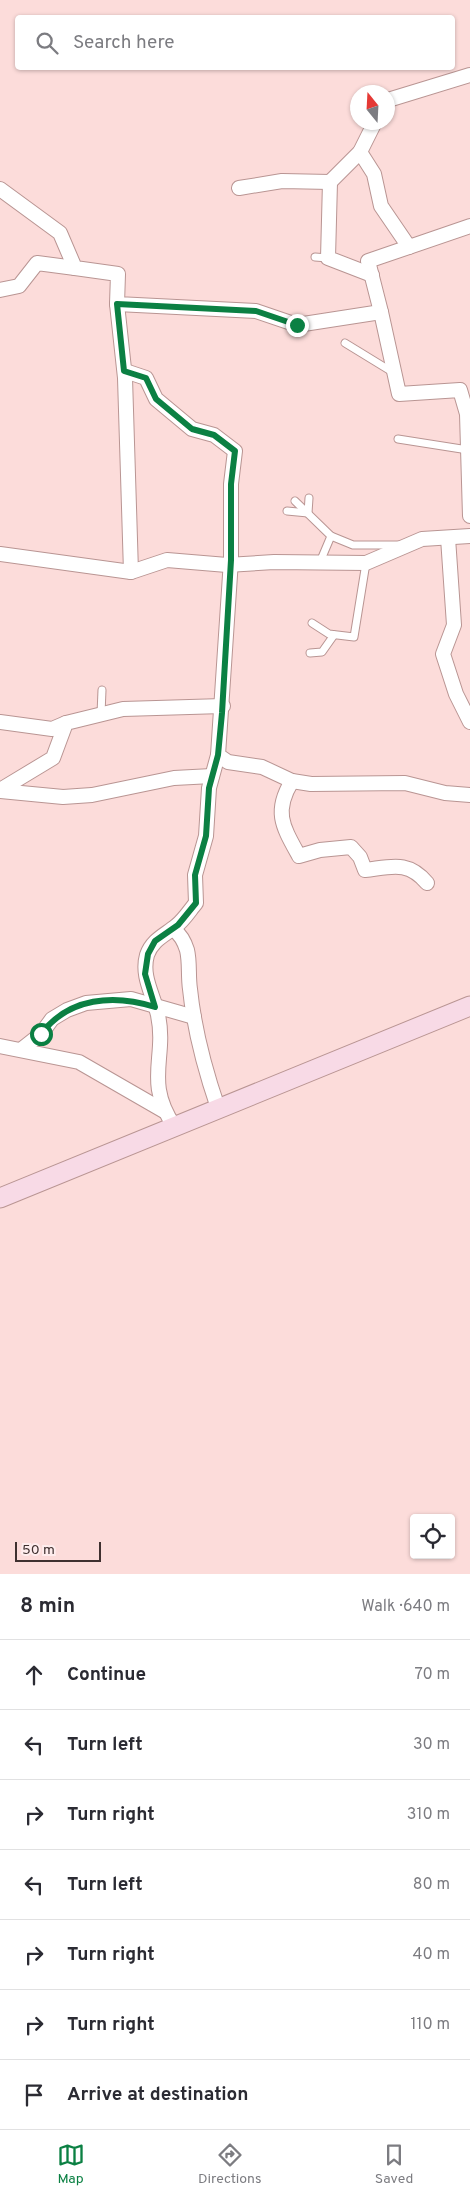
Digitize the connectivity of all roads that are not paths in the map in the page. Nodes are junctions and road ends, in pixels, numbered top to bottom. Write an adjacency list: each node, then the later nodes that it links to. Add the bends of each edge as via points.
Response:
1 (470, 75): 2 (street)
2 (395, 98)
3 (371, 130): 4 (street)
4 (360, 152): 5 (street); 9 (street, via 374,174 381,206)
5 (330, 182): 6 (street, via 282,181); 11 (street, via 321,257)
6 (239, 188)
7 (0, 189): 10 (street, via 60,233)
8 (470, 226): 9 (street)
9 (409, 247): 11 (street, via 368,261)
10 (75, 268): 12 (street, via 37,263 19,286); 13 (street, via 118,274)
11 (372, 275): 14 (street)
12 (0, 290)
13 (117, 304): 14 (street, via 256,311 297,325); 16 (street)
14 (381, 312): 17 (street)
15 (345, 343): 17 (lane)
16 (124, 371): 33 (street, via 146,378 156,399 192,429 214,435 235,451 231,484); 34 (street)
17 (394, 373): 18 (street, via 399,394)
18 (465, 389): 20 (street)
19 (398, 438): 20 (lane)
20 (468, 450): 25 (street)
21 (309, 498): 24 (lane)
22 (295, 501): 24 (lane)
23 (287, 511): 24 (lane)
24 (308, 513): 26 (lane)
25 (470, 516)
26 (331, 536): 29 (lane, via 353,545); 31 (lane)
27 (470, 536): 28 (street)
28 (448, 538): 29 (street, via 422,539); 42 (street, via 454,625 443,654 456,694)
29 (407, 545): 32 (street)
30 (0, 554): 34 (street)
31 (320, 562): 32 (street); 33 (street)
32 (366, 563): 36 (lane, via 354,637)
33 (230, 565): 34 (street, via 167,560); 39 (street)
34 (131, 572)
35 (312, 623): 36 (lane)
36 (334, 635): 37 (lane, via 322,652)
37 (310, 653)
38 (102, 690): 40 (lane)
39 (223, 706): 40 (street, via 123,709); 44 (street)
40 (101, 714): 43 (street)
41 (0, 722): 43 (street, via 52,729)
42 (470, 722)
43 (66, 723): 47 (street, via 53,758)
44 (218, 755): 45 (street); 46 (street, via 228,762 262,767)
45 (212, 776): 47 (street, via 174,778 63,798); 50 (street, via 206,836 195,875 196,903)
46 (292, 781): 48 (street, via 330,785 406,783 445,793); 49 (street, via 283,796 281,810 283,827 298,856 351,847 364,870 404,866 419,874)
47 (0, 790)
48 (470, 795)
49 (427, 884)
50 (173, 929): 52 (street, via 155,941 148,954 145,974); 53 (street, via 183,938 188,952)
51 (470, 1006): 55 (street)
52 (155, 1007): 53 (street); 54 (street, via 131,1000 86,1003 67,1010 52,1019 41,1034); 56 (street, via 159,1041 156,1072 159,1094)
53 (194, 1017): 55 (street)
54 (9, 1049): 56 (street, via 79,1062)
55 (218, 1108): 56 (street)
56 (169, 1119): 57 (street)
57 (0, 1198)

